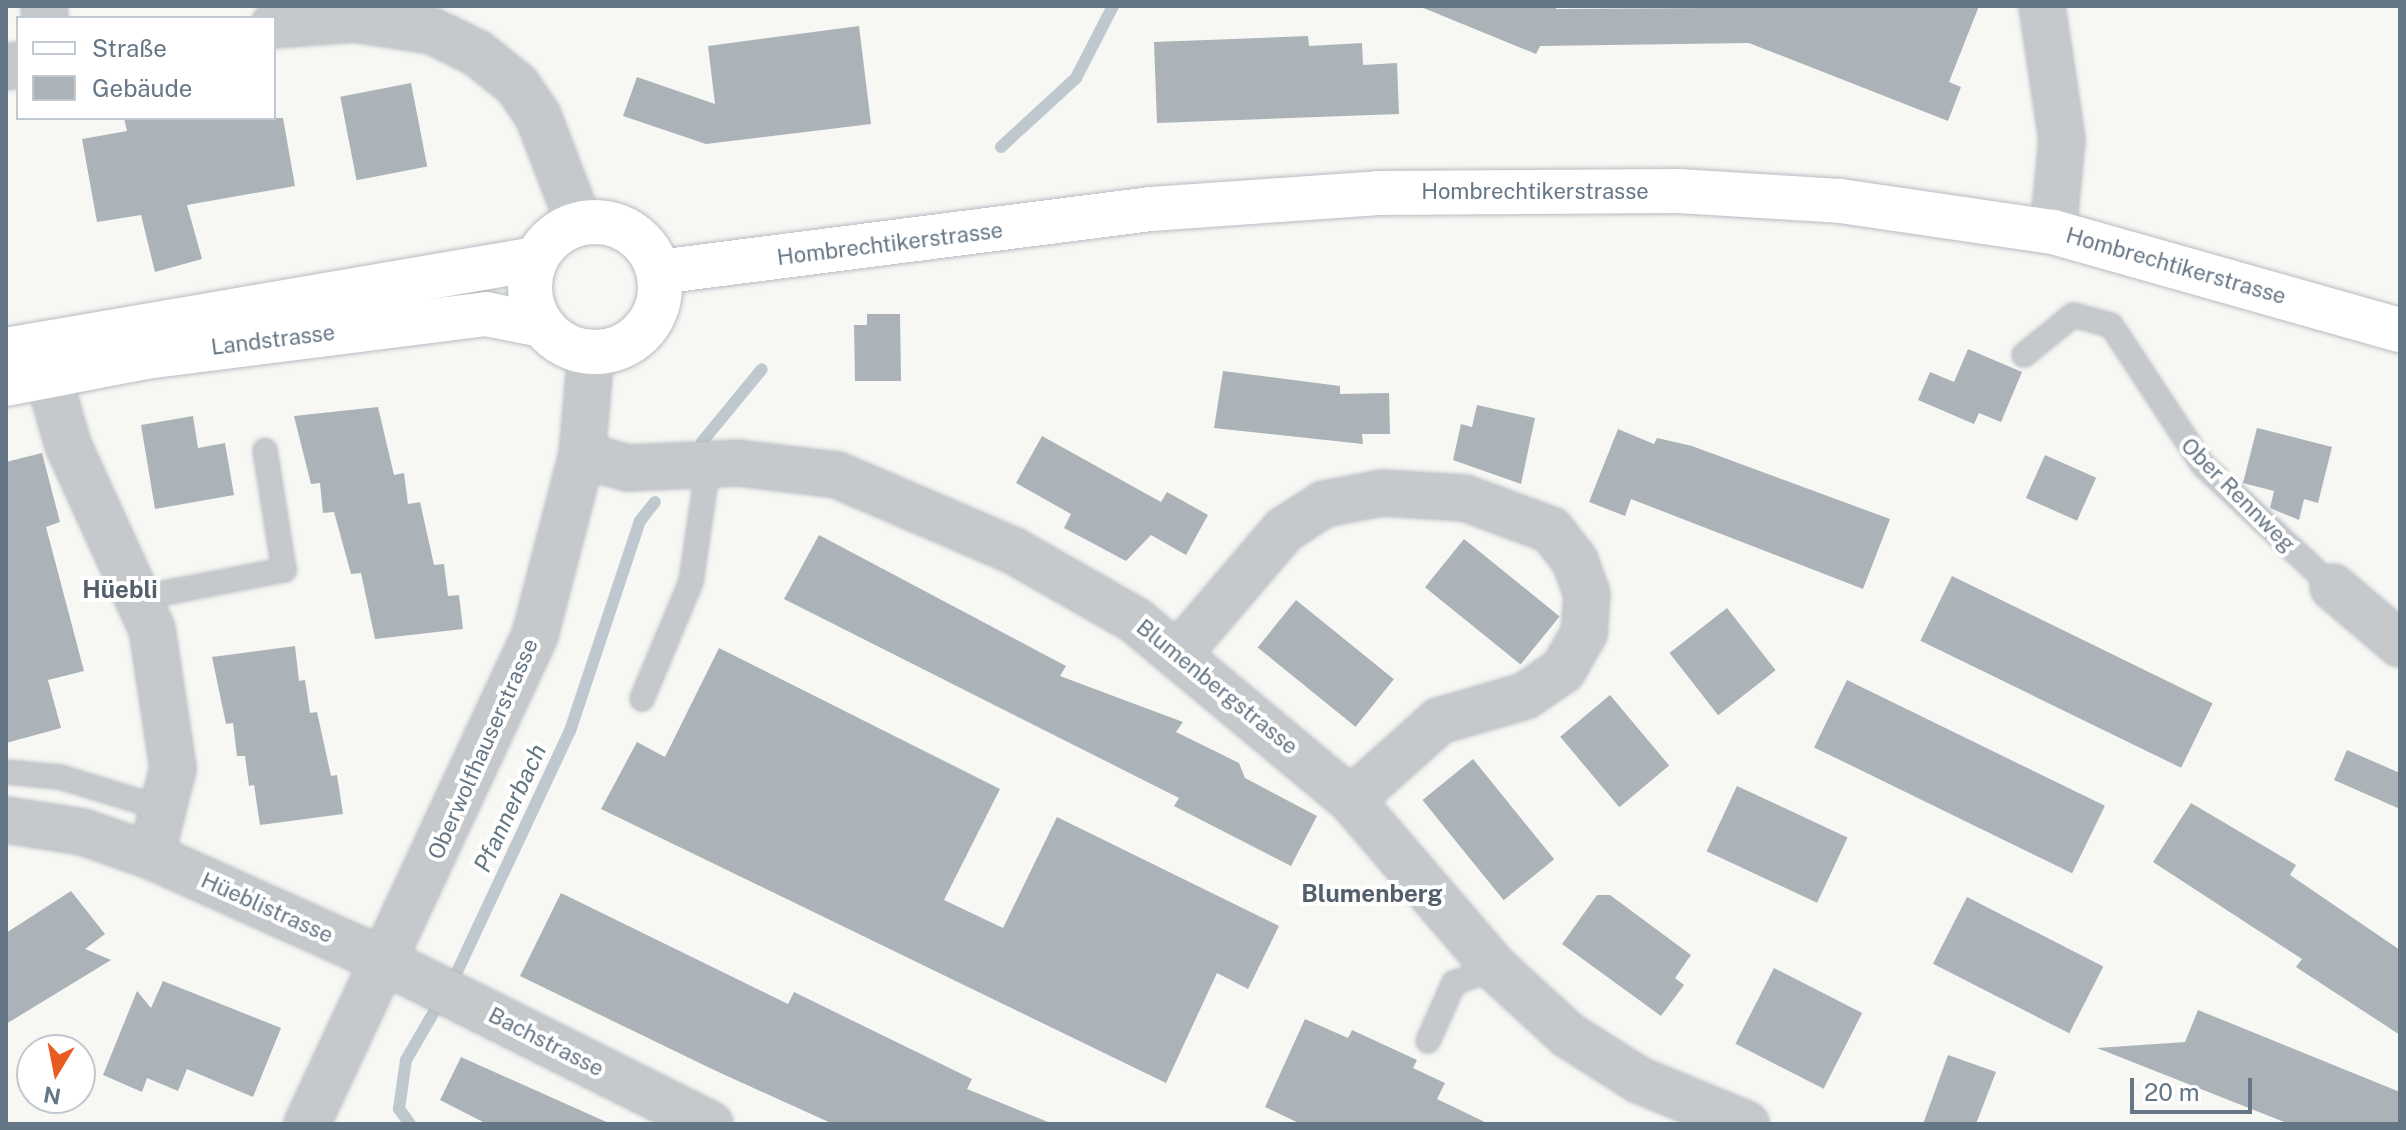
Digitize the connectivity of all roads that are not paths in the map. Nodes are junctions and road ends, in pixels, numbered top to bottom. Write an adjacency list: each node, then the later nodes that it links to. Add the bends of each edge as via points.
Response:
1 (2042, 6): 4 (street, via 2062,140)
2 (276, 25): 3 (street, via 354,19 432,31 477,53 517,85 538,116)
3 (579, 223): 5 (main road, via 558,232); 6 (main road, via 620,226 651,253)
4 (2053, 232): 6 (main road, Hombrechtikerstrasse, via 1758,194 1378,193 1151,209); 8 (main road, Hombrechtikerstrasse)
5 (535, 259): 7 (main road, via 529,288); 9 (main road, Landstrasse)
6 (659, 272): 10 (main road, via 656,312 645,329 611,351)
7 (541, 325): 10 (main road, via 555,340); 12 (main road, Landstrasse, via 486,314)
8 (2400, 330)
9 (6, 350)
10 (591, 353): 15 (street, Oberwolfhauserstrasse)
11 (2024, 355): 17 (lane, Ober Rennweg, via 2073,315 2111,325 2203,465)
12 (48, 375): 13 (main road, Landstrasse); 18 (street, via 68,445)
13 (6, 384)
14 (265, 450): 18 (lane, via 284,570)
15 (582, 455): 16 (street, Blumenbergstrasse, via 628,468); 27 (street, Oberwolfhauserstrasse, via 518,681)
16 (696, 467): 20 (street, Blumenbergstrasse, via 791,466 881,489 1014,551); 21 (lane, via 691,582)
17 (2333, 587): 19 (street, Ober Rennweg)
18 (138, 598): 24 (street, via 152,629 173,768)
19 (2400, 644)
20 (1179, 653): 23 (street, Blumenbergstrasse); 23 (street, via 1284,530 1324,504 1383,493 1465,498 1551,530 1575,561 1587,594 1584,633 1563,670 1525,696 1439,721)
21 (642, 699)
22 (6, 772): 24 (lane, via 60,777)
23 (1351, 800): 28 (street, Blumenbergstrasse)
24 (164, 809): 26 (street)
25 (6, 820): 26 (street, Hüeblistrasse, via 83,832)
26 (151, 856): 27 (street, Hüeblistrasse)
27 (399, 968): 30 (street, Oberwolfhauserstrasse); 31 (street, Bachstrasse)
28 (1495, 968): 29 (lane, via 1454,983); 32 (street, Blumenbergstrasse, via 1568,1035 1639,1080)
29 (1428, 1041)
30 (307, 1124)
31 (710, 1124)
32 (1746, 1124)

